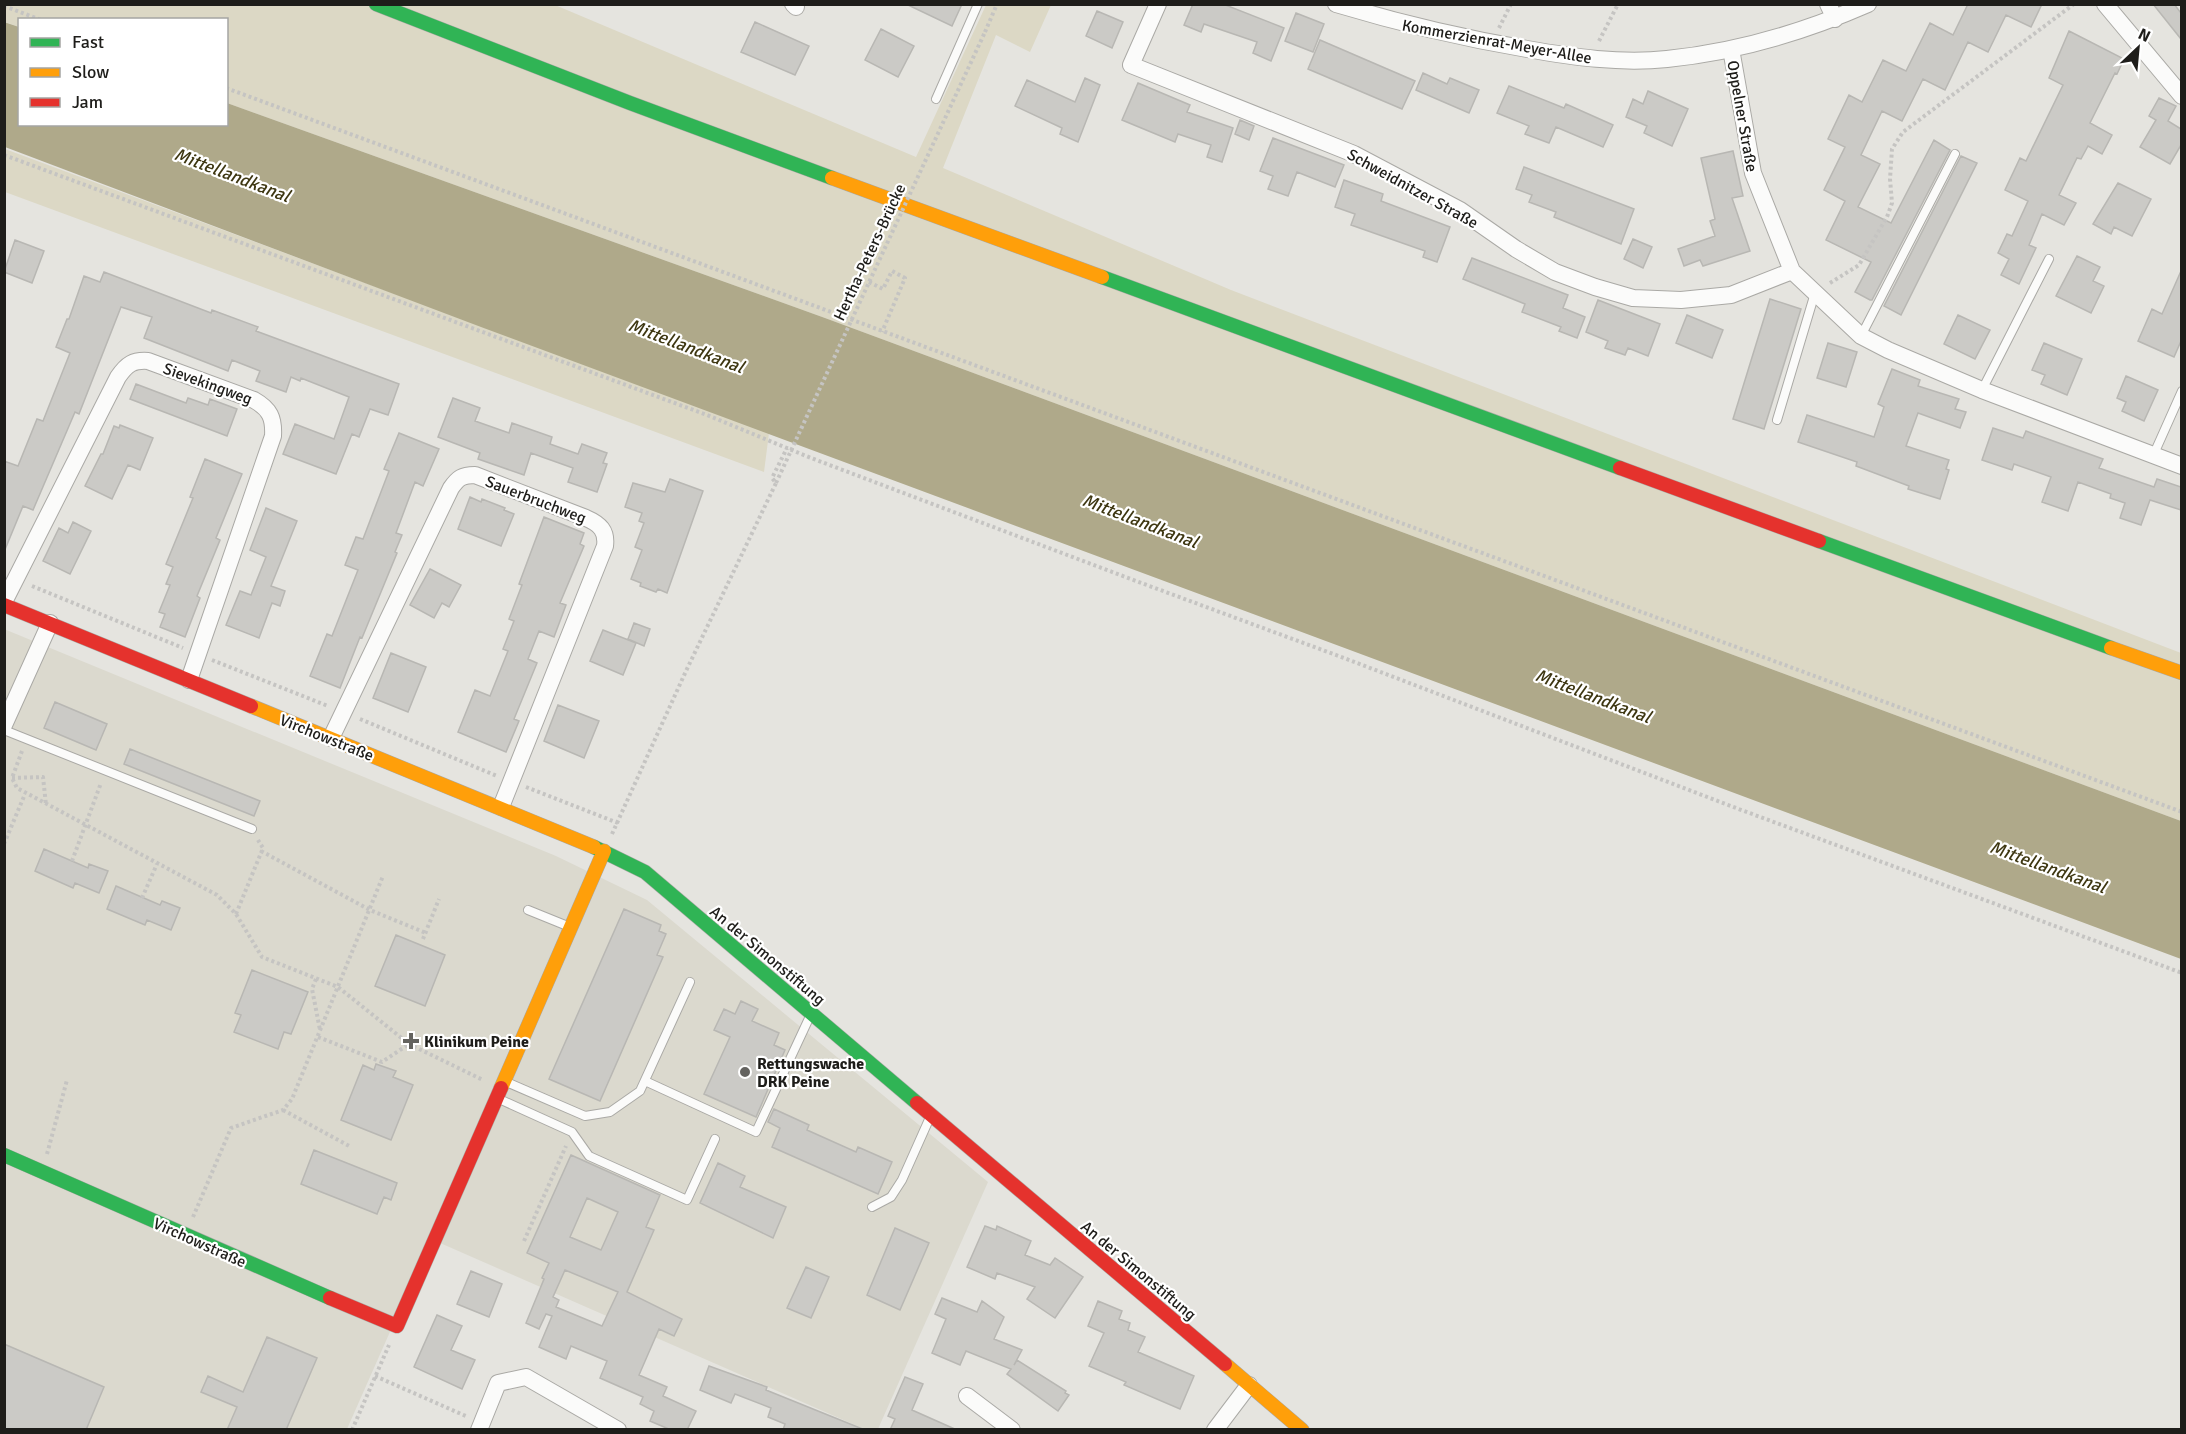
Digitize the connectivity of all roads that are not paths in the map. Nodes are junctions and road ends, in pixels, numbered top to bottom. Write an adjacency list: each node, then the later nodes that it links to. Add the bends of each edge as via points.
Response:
1 (376, 4): 23 (street, via 641,107)
2 (978, 4): 10 (lane)
3 (1158, 4): 13 (street, Schweidnitzer Straße, via 1131,65 1354,154 1460,210 1555,272 1633,298 1681,300 1731,295)
4 (1336, 4): 8 (street, Kommerzienrat-Meyer-Allee, via 1401,24 1590,60 1665,60)
5 (1868, 4): 7 (street, Kommerzienrat-Meyer-Allee)
6 (2105, 4): 9 (street)
7 (1832, 11): 8 (street, Kommerzienrat-Meyer-Allee, via 1786,36)
8 (1731, 49): 13 (street, Oppelner Straße, via 1753,173)
9 (2181, 96)
10 (936, 99)
11 (1954, 154): 15 (lane)
12 (2049, 258): 16 (lane)
13 (1792, 271): 14 (street, Oppelner Straße)
14 (1815, 293): 15 (street, Oppelner Straße); 18 (lane)
15 (1861, 336): 16 (street, Oppelner Straße)
16 (1982, 390): 19 (street, Oppelner Straße)
17 (2181, 391): 19 (lane)
18 (1777, 420)
19 (2153, 457): 20 (street, Oppelner Straße)
20 (2181, 466)
21 (4, 603): 22 (street, Virchowstraße); 24 (street, Sievekingweg, via 126,365 148,361 254,400 272,414 273,436)
22 (50, 623): 24 (street, Virchowstraße); 25 (street)
23 (2181, 672)
24 (189, 680): 27 (street, Virchowstraße)
25 (4, 725)
26 (4, 730): 29 (lane)
27 (331, 738): 28 (street, Virchowstraße); 28 (street, Sauerbruchweg, via 458,478 475,475 596,522 603,529 605,546)
28 (501, 807): 30 (street, Virchowstraße)
29 (252, 829)
30 (604, 850): 32 (street); 34 (street, An der Simonstiftung, via 645,872)
31 (528, 910): 32 (lane)
32 (570, 927): 36 (street)
33 (690, 982): 35 (lane)
34 (811, 1013): 35 (lane, via 756,1132); 37 (street, An der Simonstiftung)
35 (645, 1081): 36 (lane, via 640,1092 610,1112 585,1116)
36 (500, 1089): 38 (lane, via 572,1132 589,1156 687,1200); 39 (street, Virchowstraße, via 397,1326)
37 (931, 1114): 40 (lane, via 902,1180 891,1197); 41 (street, An der Simonstiftung)
38 (715, 1139)
39 (4, 1155)
40 (872, 1207)
41 (1249, 1385): 46 (street); 47 (street, An der Simonstiftung)
42 (967, 1396): 45 (street)
43 (480, 1426): 44 (street, via 498,1383 526,1377)
44 (618, 1430)
45 (1012, 1430)
46 (1215, 1430)
47 (1302, 1430)

